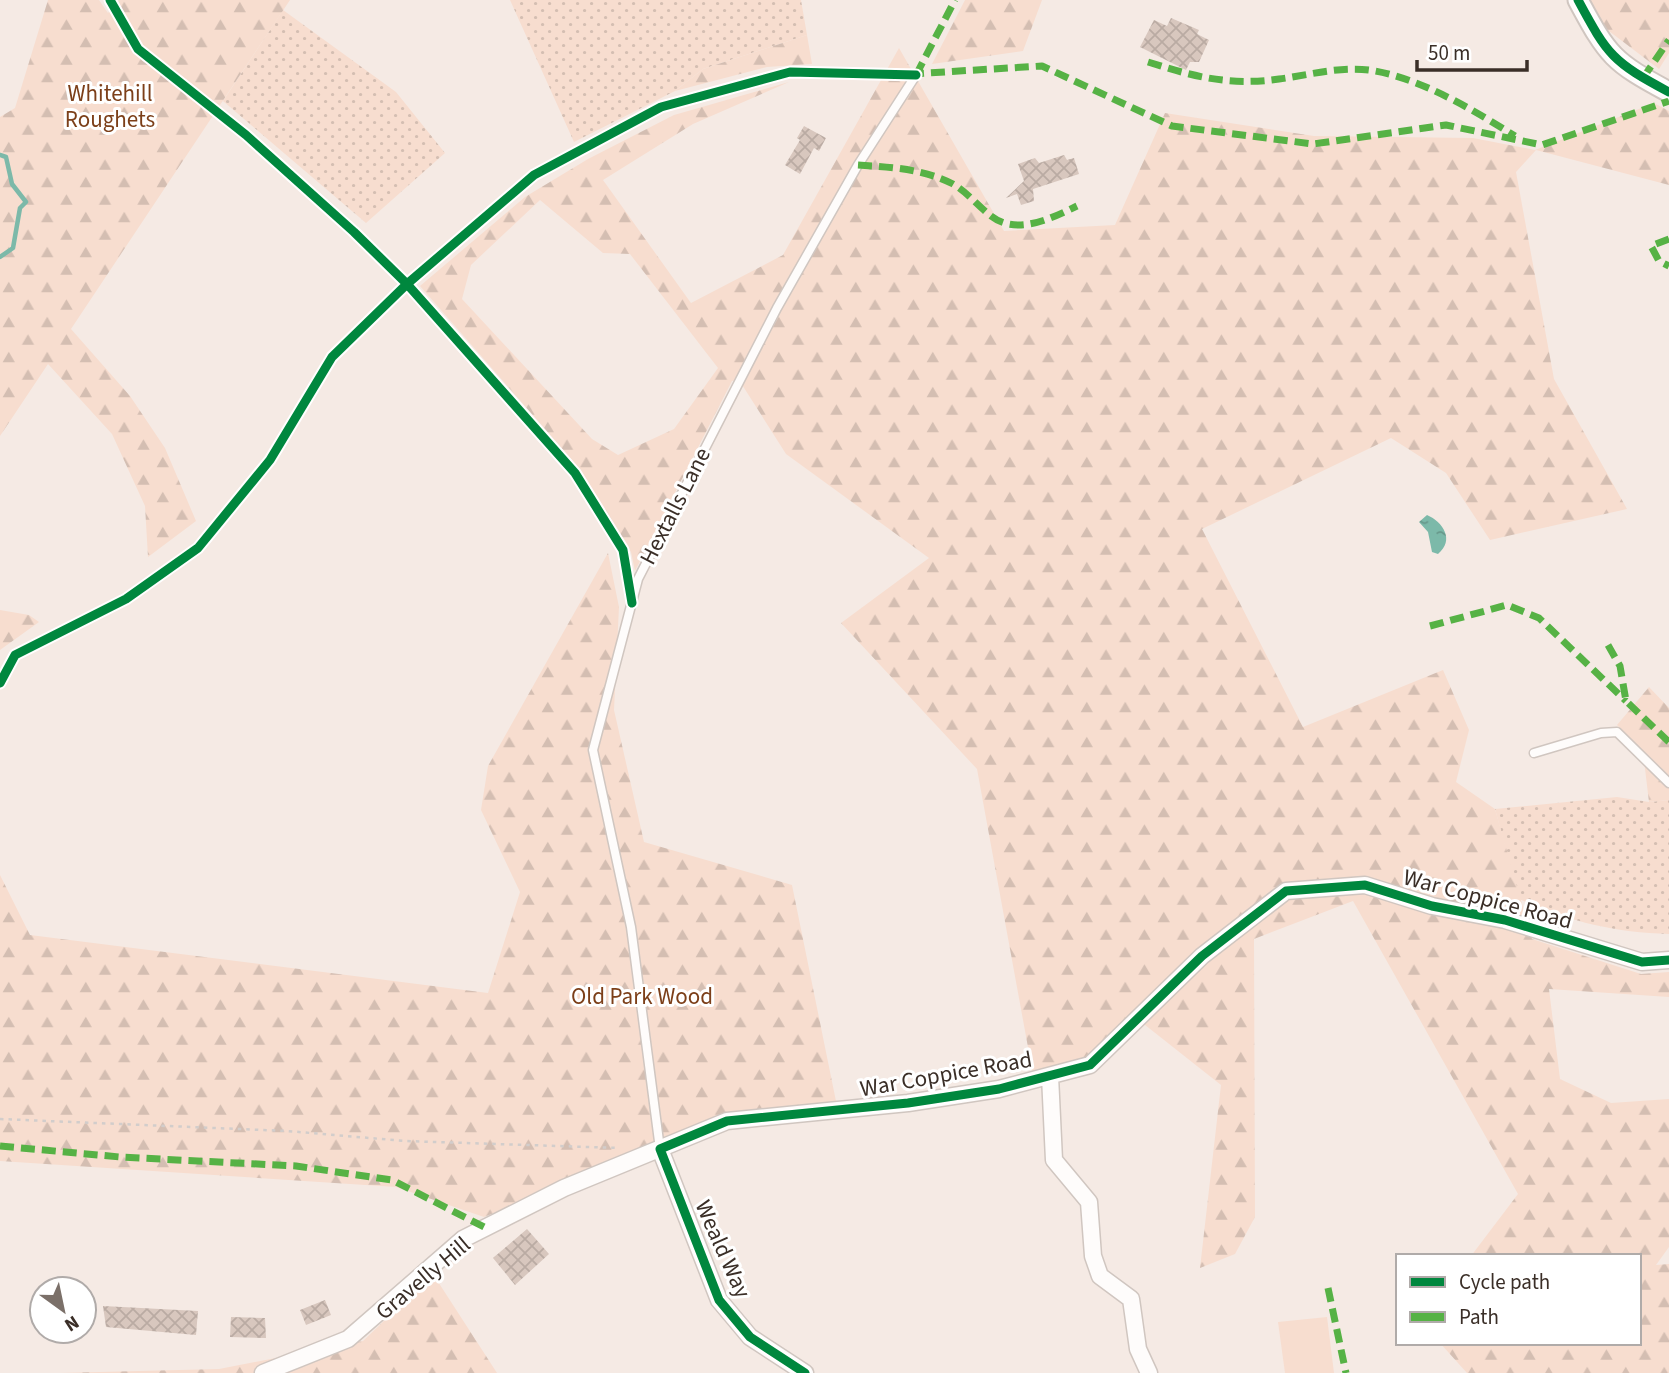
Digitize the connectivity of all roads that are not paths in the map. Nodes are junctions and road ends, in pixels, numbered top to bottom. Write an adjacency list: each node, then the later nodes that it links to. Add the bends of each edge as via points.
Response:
1 (1578, 0): 3 (street, via 1601,43 1622,67)
2 (916, 75): 8 (lane, Hextalls Lane, via 858,165 777,308 638,579 593,750 631,927)
3 (1669, 92)
4 (1534, 753): 5 (lane, via 1617,732)
5 (1669, 783)
6 (1669, 960): 7 (street, War Coppice Road, via 1642,962 1505,920 1432,906 1365,885 1286,891 1202,956 1090,1065)
7 (1050, 1076): 8 (street, War Coppice Road, via 908,1103 727,1121); 11 (street, via 1054,1160 1089,1202 1093,1256 1100,1276 1131,1299 1138,1349)
8 (660, 1149): 9 (street, Gravelly Hill, via 564,1188 463,1239 348,1339); 10 (street, Weald Way, via 719,1300 750,1337)
9 (263, 1373)
10 (805, 1373)
11 (1149, 1373)

